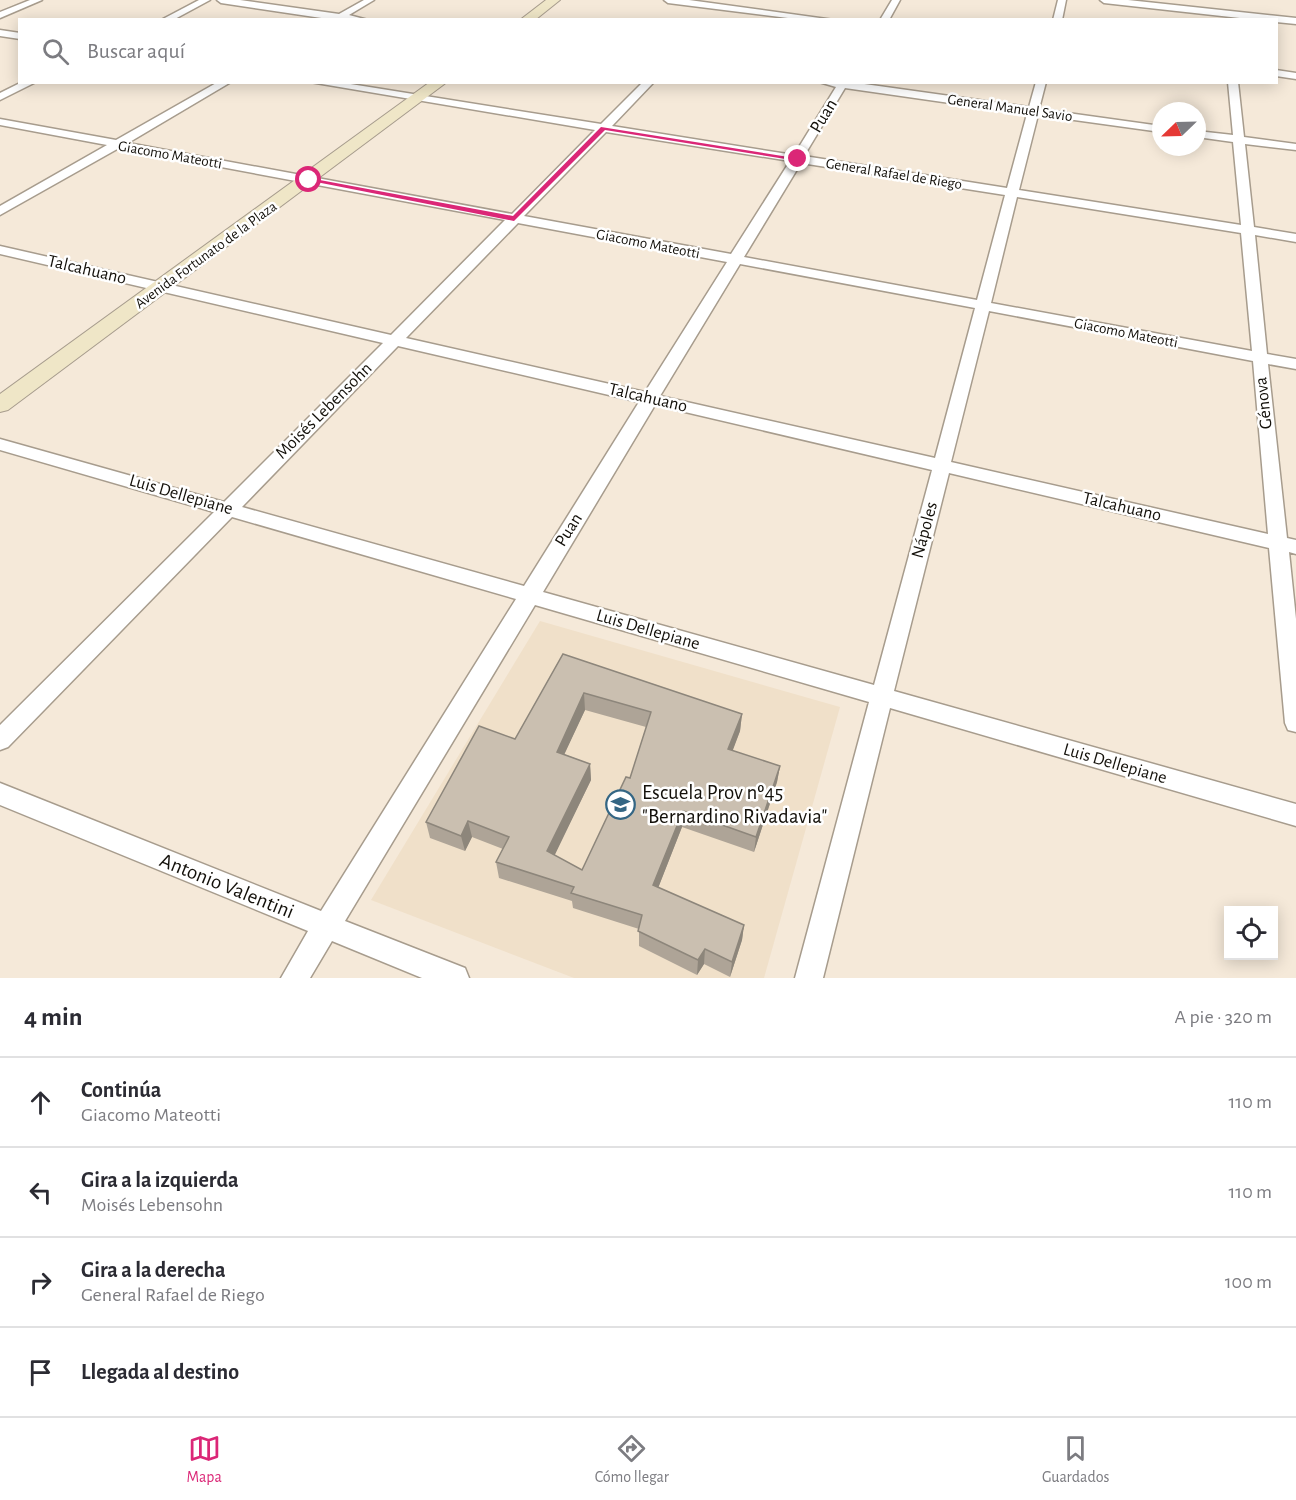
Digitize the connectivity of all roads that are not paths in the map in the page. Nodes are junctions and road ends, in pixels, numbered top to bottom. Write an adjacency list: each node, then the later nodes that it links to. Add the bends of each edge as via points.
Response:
1 (38, 0): 12 (street)
2 (206, 0): 14 (street)
3 (221, 0): 15 (street)
4 (370, 0): 15 (street)
5 (554, 0): 16 (main road)
6 (668, 0): 11 (street)
7 (896, 0): 18 (street)
8 (1062, 0): 19 (street)
9 (1104, 0): 13 (street)
10 (1225, 0): 13 (street)
11 (724, 7): 17 (street)
12 (0, 15)
13 (1226, 16): 20 (street)
14 (169, 18)
15 (338, 18)
16 (529, 18)
17 (814, 18)
18 (885, 18)
19 (1058, 18)
20 (1254, 18)
21 (1278, 20): 22 (street)
22 (1296, 21)
23 (0, 33): 24 (street)
24 (18, 36)
25 (1278, 74): 26 (street)
26 (1296, 76)
27 (27, 84): 36 (street)
28 (223, 84): 44 (street)
29 (327, 84): 37 (street, General Rafael de Riego)
30 (438, 84): 37 (main road, Avenida Fortunato de la Plaza)
31 (647, 84): 40 (street, Moisés Lebensohn)
32 (836, 84): 46 (street, Puan)
33 (843, 84): 38 (street, General Manuel Savio)
34 (1041, 84): 38 (street, Nápoles)
35 (1233, 84): 43 (street, Génova)
36 (0, 97)
37 (418, 99): 40 (street, General Rafael de Riego); 47 (main road, Avenida Fortunato de la Plaza)
38 (1034, 111): 41 (street, General Manuel Savio); 48 (street, Nápoles)
39 (0, 122): 44 (street, Giacomo Mateotti)
40 (604, 128): 46 (street, General Rafael de Riego); 50 (street, Moisés Lebensohn)
41 (1152, 128)
42 (1206, 135): 43 (street)
43 (1239, 139): 45 (street); 51 (street, Génova)
44 (116, 145): 47 (street, Giacomo Mateotti); 49 (street)
45 (1296, 147)
46 (798, 159): 48 (street, General Rafael de Riego); 54 (street, Puan)
47 (309, 180): 50 (street, Giacomo Mateotti); 55 (main road, Avenida Fortunato de la Plaza)
48 (1012, 193): 51 (street, General Rafael de Riego); 56 (street, Nápoles)
49 (0, 211)
50 (514, 219): 54 (street, Giacomo Mateotti); 57 (street, Moisés Lebensohn)
51 (1248, 230): 52 (street, General Rafael de Riego); 58 (street, Génova)
52 (1296, 238)
53 (0, 250): 55 (street, Talcahuano)
54 (735, 260): 56 (street, Giacomo Mateotti); 60 (street, Puan)
55 (162, 287): 57 (street, Talcahuano); 61 (main road, Avenida Fortunato de la Plaza)
56 (983, 306): 58 (street, Giacomo Mateotti); 63 (street, Nápoles)
57 (394, 340): 60 (street, Talcahuano); 64 (street, Moisés Lebensohn)
58 (1260, 357): 59 (street, Giacomo Mateotti); 65 (street, Génova)
59 (1296, 364)
60 (650, 399): 63 (street, Talcahuano); 67 (street, Puan)
61 (0, 405)
62 (0, 444): 64 (street, Luis Dellepiane)
63 (942, 466): 65 (street, Talcahuano); 68 (street, Nápoles)
64 (228, 509): 67 (street, Luis Dellepiane); 70 (street, Moisés Lebensohn)
65 (1278, 543): 66 (street, Talcahuano); 69 (street, Génova)
66 (1296, 547)
67 (528, 595): 68 (street, Luis Dellepiane); 73 (street, Puan)
68 (882, 698): 72 (street, Luis Dellepiane); 76 (street, Nápoles)
69 (1296, 723)
70 (0, 740)
71 (0, 794): 73 (street, Antonio Valentini)
72 (1296, 815)
73 (327, 926): 74 (street, Puan); 75 (street, Antonio Valentini)
74 (295, 978)
75 (455, 978)
76 (810, 978)

